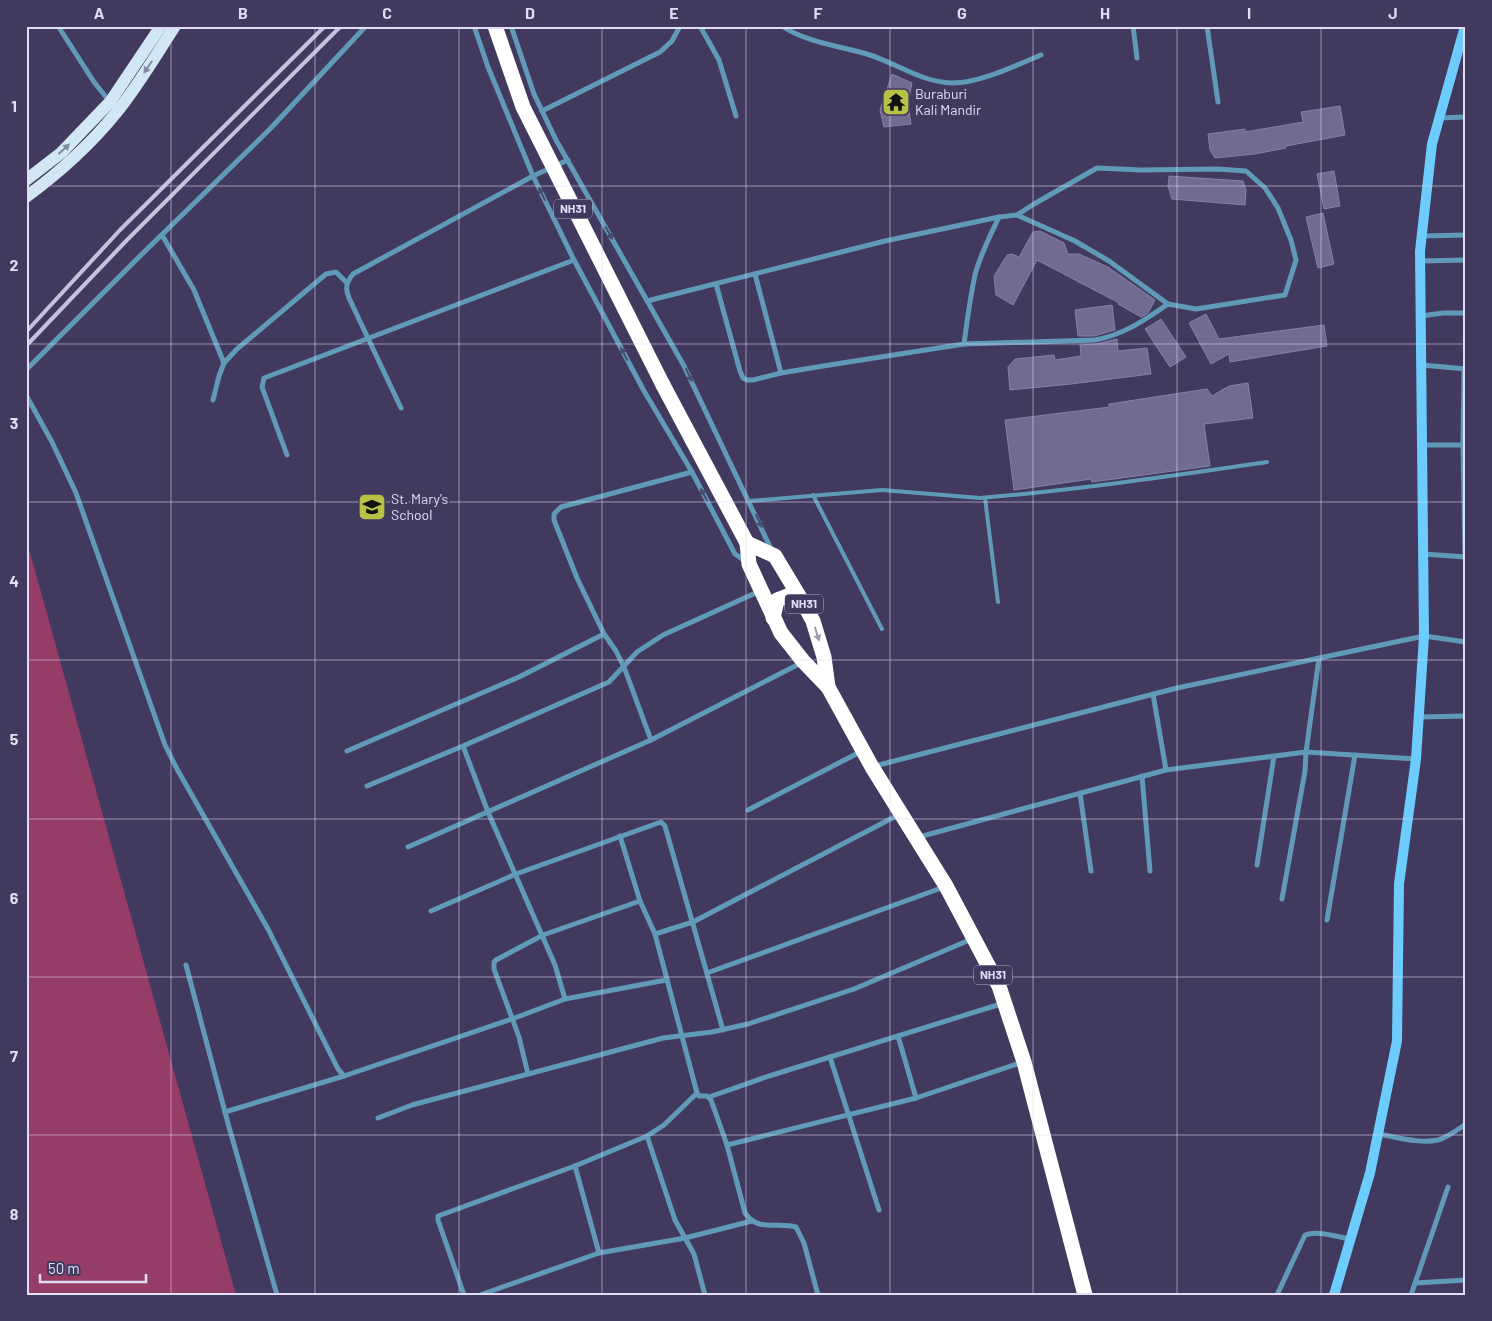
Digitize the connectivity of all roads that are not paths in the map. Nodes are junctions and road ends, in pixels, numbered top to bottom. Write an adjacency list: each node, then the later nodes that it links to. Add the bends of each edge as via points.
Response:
1 (58, 26): 18 (street)
2 (161, 26): 18 (main road)
3 (175, 26): 18 (main road, one-way to 18)
4 (366, 26): 29 (street, via 270,129)
5 (474, 26): 24 (street)
6 (495, 26): 60 (highway, NH31, bridge, via 523,108)
7 (510, 26): 19 (street)
8 (680, 26): 19 (street, via 672,41 660,52)
9 (700, 26): 20 (street, via 720,60)
10 (782, 26): 15 (street, via 929,79 954,83 974,80)
11 (1133, 26): 16 (street)
12 (1207, 26): 17 (street)
13 (1465, 26): 14 (main road)
14 (1463, 43): 21 (main road)
15 (1041, 55)
16 (1137, 58)
17 (1218, 102)
18 (114, 107): 25 (main road, one-way to 18); 26 (main road, via 83,150)
19 (542, 111): 23 (street)
20 (736, 116)
21 (1439, 118): 22 (street); 31 (main road, via 1432,144)
22 (1466, 118)
23 (568, 160): 24 (street); 38 (street, one-way to 38)
24 (533, 176): 32 (street, one-way to 24); 36 (street, via 353,274)
25 (26, 180)
26 (26, 197)
27 (1017, 215): 28 (street); 39 (street, via 1076,240); 39 (street, via 1097,168 1246,171 1265,188 1278,208 1291,240 1296,260 1285,295 1196,309)
28 (999, 217): 35 (street, via 885,241); 43 (street, via 976,273)
29 (162, 235): 44 (street, via 194,290); 47 (street)
30 (1466, 235): 31 (street)
31 (1422, 236): 34 (main road)
32 (574, 260): 42 (street); 56 (street, one-way to 32, via 644,391)
33 (1466, 260): 34 (street)
34 (1420, 261): 41 (main road)
35 (756, 274): 37 (street); 48 (street)
36 (346, 282): 42 (street, via 346,290); 44 (street, via 336,272 326,274 237,349)
37 (716, 284): 38 (street); 48 (street, via 743,378 753,380)
38 (647, 301): 59 (street, one-way to 59, via 684,366)
39 (1168, 304): 43 (street, via 1137,325 1104,339)
40 (1466, 313): 41 (street)
41 (1420, 316): 45 (main road)
42 (367, 339): 51 (street); 54 (street, via 264,378 262,387)
43 (964, 344): 48 (street)
44 (224, 364): 50 (street)
45 (1422, 365): 46 (street); 52 (main road)
46 (1465, 369): 53 (street)
47 (26, 370)
48 (781, 373)
49 (26, 395): 124 (street, via 76,493 165,745 268,929)
50 (213, 400)
51 (401, 408)
52 (1422, 444): 53 (street); 61 (main road)
53 (1464, 445): 63 (street)
54 (287, 455)
55 (1267, 462): 58 (lane, via 1073,490)
56 (692, 472): 64 (street, one-way to 56, via 735,554); 70 (street, via 561,507 554,514 577,578)
57 (813, 495): 58 (lane, via 882,490); 59 (lane); 69 (lane)
58 (985, 498): 67 (lane)
59 (749, 500): 62 (street, one-way to 62)
60 (747, 543): 62 (highway); 64 (highway, NH31)
61 (1423, 554): 63 (street); 71 (main road)
62 (774, 556): 66 (highway, NH31)
63 (1466, 557)
64 (749, 564): 65 (highway, NH31)
65 (761, 591): 68 (highway, NH31); 75 (street, via 663,635 637,652)
66 (802, 601): 68 (highway, NH31, via 790,596 777,600); 76 (highway, NH31, one-way to 76, via 813,621 824,657)
67 (998, 602)
68 (773, 618): 74 (highway, NH31)
69 (882, 629)
70 (604, 634): 75 (street); 83 (street, via 518,677)
71 (1424, 636): 72 (street); 73 (street); 79 (main road)
72 (1466, 642)
73 (1319, 658): 77 (street); 84 (street)
74 (803, 661): 76 (highway, NH31); 80 (street)
75 (624, 667): 80 (street); 81 (street, via 610,682)
76 (828, 687): 82 (highway, NH31)
77 (1153, 694): 88 (street); 89 (street)
78 (1466, 716): 79 (street)
79 (1419, 717): 87 (main road)
80 (651, 740): 94 (street)
81 (463, 746): 91 (street); 94 (street)
82 (863, 750): 88 (highway, NH31); 93 (street)
83 (347, 751)
84 (1306, 752): 85 (street); 86 (street); 104 (street)
85 (1355, 755): 87 (street); 107 (street)
86 (1274, 756): 89 (street); 99 (street)
87 (1416, 759): 132 (main road, via 1399,884 1397,1041)
88 (872, 767): 95 (highway, NH31)
89 (1166, 770): 90 (street)
90 (1142, 776): 92 (street); 101 (street)
91 (367, 786)
92 (1080, 793): 97 (street); 100 (street)
93 (748, 810)
94 (488, 812): 98 (street); 102 (street)
95 (901, 813): 97 (highway, NH31); 108 (street)
96 (620, 836): 102 (street); 105 (street); 108 (street, via 658,821 664,824)
97 (916, 838): 103 (highway, NH31)
98 (408, 847)
99 (1258, 865)
100 (1091, 871)
101 (1150, 871)
102 (516, 874): 106 (street); 110 (street)
103 (946, 886): 111 (highway, NH31); 113 (street)
104 (1282, 898)
105 (640, 901): 109 (street); 110 (street)
106 (431, 911)
107 (1327, 920)
108 (693, 922): 109 (street); 113 (street)
109 (655, 934): 114 (street)
110 (543, 935): 115 (street); 117 (street, via 494,962)
111 (974, 938): 116 (highway, NH31, via 999,986); 118 (street, via 854,989)
112 (186, 964): 128 (street)
113 (707, 973): 118 (street)
114 (666, 980): 115 (street); 120 (street)
115 (565, 1000): 117 (street)
116 (1004, 1003): 119 (street); 122 (highway, NH31)
117 (512, 1019): 123 (street); 124 (street)
118 (723, 1030): 120 (street)
119 (898, 1036): 121 (street); 127 (street)
120 (681, 1037): 123 (street, via 663,1038); 125 (street)
121 (830, 1057): 126 (street); 129 (street)
122 (1024, 1062): 127 (street); 149 (highway, NH31)
123 (528, 1074): 130 (street, via 412,1105)
124 (344, 1076): 128 (street)
125 (697, 1093): 126 (street); 133 (street, via 664,1125)
126 (709, 1097): 134 (street)
127 (916, 1098): 129 (street)
128 (224, 1112): 144 (street)
129 (849, 1115): 134 (street); 137 (street)
130 (378, 1118)
131 (1466, 1124): 132 (street, via 1439,1140)
132 (1378, 1134): 140 (main road)
133 (647, 1136): 135 (street); 139 (street, via 675,1220)
134 (727, 1145): 138 (street, via 743,1208)
135 (575, 1166): 141 (street); 145 (street, via 438,1216)
136 (1448, 1187): 143 (street)
137 (879, 1210)
138 (752, 1221): 139 (street); 148 (street, via 796,1227 804,1243)
139 (685, 1238): 141 (street); 147 (street, via 694,1254)
140 (1350, 1240): 150 (street, via 1319,1234 1305,1235); 151 (main road)
141 (599, 1253): 146 (street)
142 (1466, 1280): 143 (street)
143 (1415, 1283): 152 (street)
144 (276, 1295)
145 (464, 1295)
146 (480, 1295)
147 (705, 1295)
148 (818, 1295)
149 (1085, 1295)
150 (1277, 1295)
151 (1334, 1295)
152 (1411, 1295)

